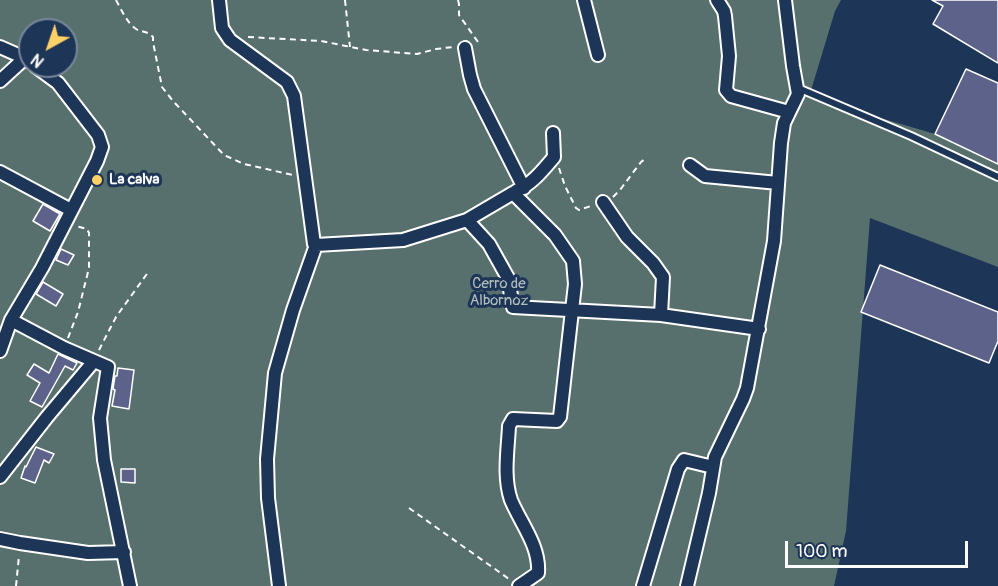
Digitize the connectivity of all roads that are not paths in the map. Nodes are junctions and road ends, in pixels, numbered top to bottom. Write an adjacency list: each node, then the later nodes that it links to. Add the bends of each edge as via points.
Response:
1 (219, 0): 23 (street, via 222,28 230,40 287,82 294,96)
2 (584, 0): 7 (street)
3 (717, 0): 13 (street, via 724,11 729,56 726,90 731,96)
4 (785, 0): 12 (street)
5 (0, 47): 8 (street)
6 (465, 48): 19 (street, via 474,89)
7 (598, 55)
8 (18, 56)
9 (18, 70): 11 (street)
10 (51, 78): 21 (street, via 98,135 102,147)
11 (0, 81)
12 (797, 88): 13 (street); 17 (lane)
13 (789, 112): 18 (street, via 784,123)
14 (553, 133): 19 (street, via 554,157)
15 (690, 165): 18 (street, via 705,176)
16 (0, 172): 21 (street)
17 (998, 177)
18 (778, 183): 27 (street, via 774,241)
19 (518, 190): 22 (street); 24 (street, via 573,261)
20 (603, 202): 25 (street, via 627,237 663,277)
21 (71, 210): 26 (street)
22 (467, 220): 23 (street, via 403,240); 24 (street, via 489,244 508,278 511,306)
23 (316, 245): 35 (street, via 274,373 267,459)
24 (572, 310): 25 (street); 36 (street, via 560,417 557,421 513,419 509,426 507,473 511,498 538,566 538,573)
25 (661, 315): 27 (street)
26 (11, 320): 28 (street); 29 (street)
27 (759, 329): 30 (street, via 747,388)
28 (0, 351)
29 (94, 361): 31 (street); 33 (street, via 109,369 100,418 106,471)
30 (713, 467): 37 (street, via 684,460 678,469); 38 (street)
31 (0, 477)
32 (0, 539): 33 (street, via 88,553)
33 (124, 552): 34 (street)
34 (130, 586)
35 (279, 586)
36 (519, 586)
37 (643, 586)
38 (687, 586)

